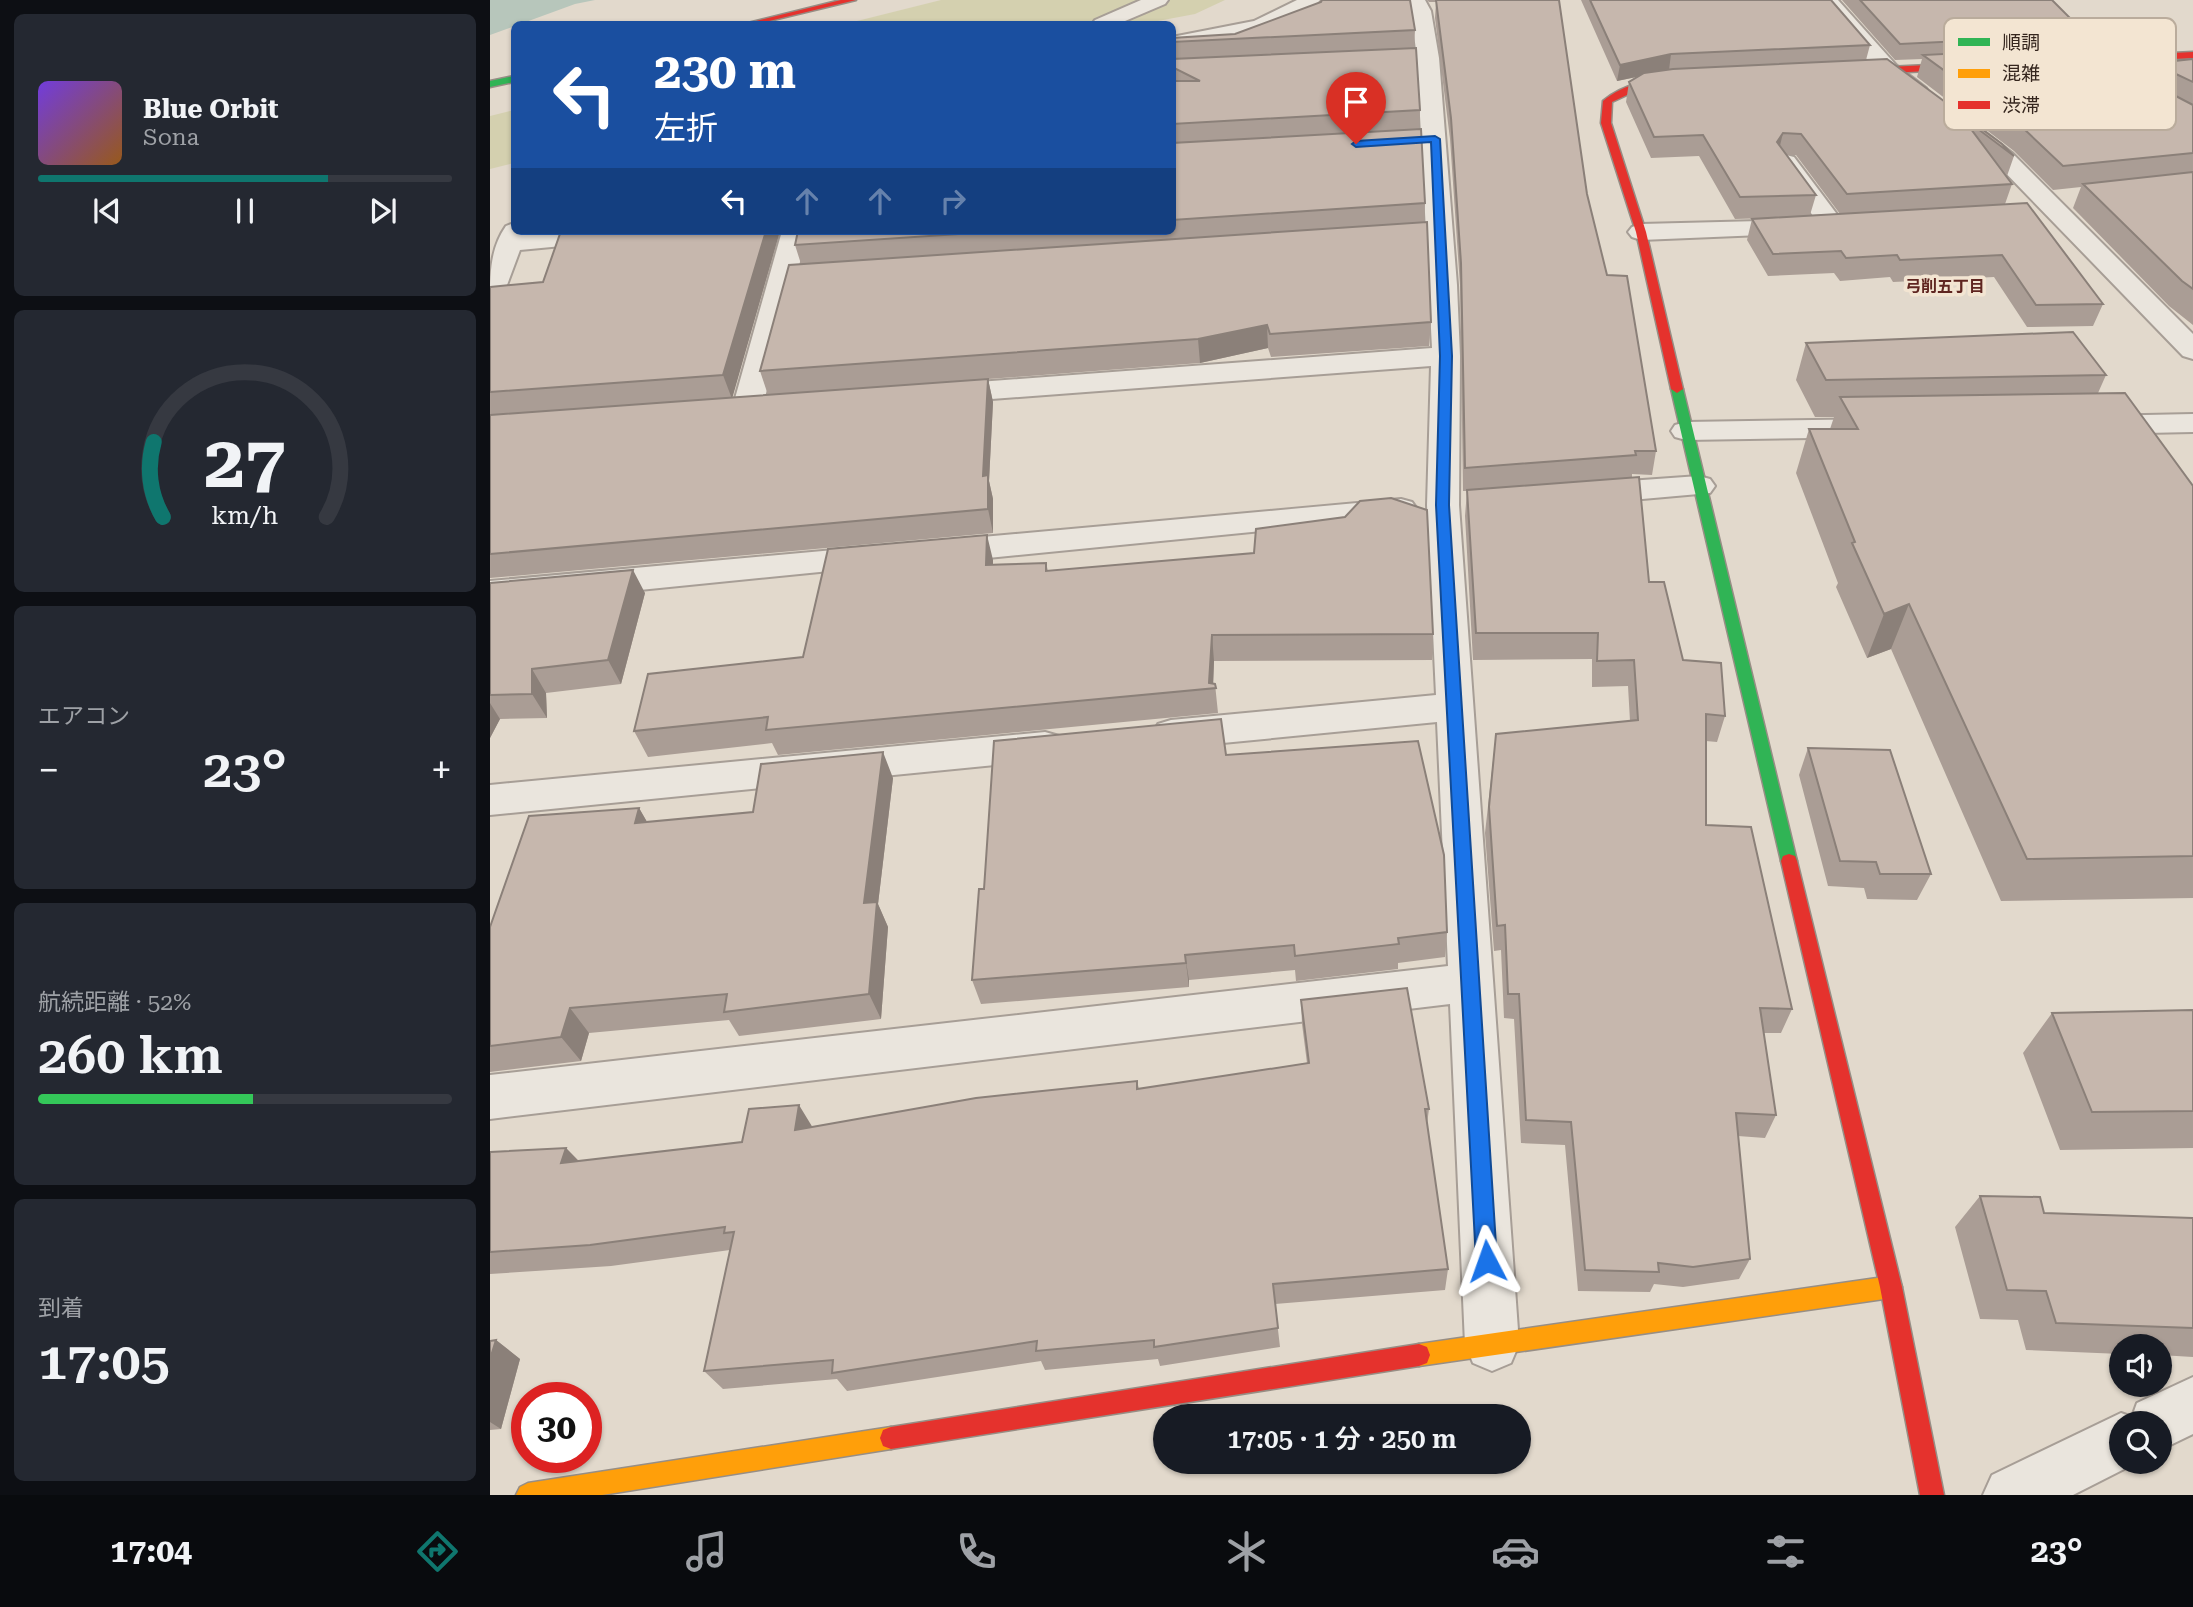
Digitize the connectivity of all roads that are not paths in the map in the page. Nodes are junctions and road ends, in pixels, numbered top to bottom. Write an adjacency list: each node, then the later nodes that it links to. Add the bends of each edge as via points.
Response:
1 (852, 0): 7 (street)
2 (1158, 0): 8 (street)
3 (1310, 0): 9 (street, via 1291,15 1258,29)
4 (1827, 0): 13 (street)
5 (1418, 6): 6 (street); 10 (street)
6 (1446, 10)
7 (761, 21)
8 (1109, 21)
9 (1176, 42)
10 (1429, 58): 11 (street); 20 (street)
11 (1402, 60)
12 (1944, 67): 13 (street)
13 (1888, 70): 14 (street); 18 (street)
14 (1833, 73)
15 (1696, 79): 27 (street, via 1629,87 1608,101 1606,123)
16 (511, 80): 17 (street)
17 (490, 84)
18 (1944, 112)
19 (1967, 130): 23 (street)
20 (1435, 139): 21 (street); 28 (street)
21 (1408, 141)
22 (1786, 162): 26 (street)
23 (2060, 204): 24 (street); 34 (street)
24 (2019, 215)
25 (1859, 224): 26 (street)
26 (1833, 226): 27 (street)
27 (1641, 232): 41 (street)
28 (1439, 234): 31 (street); 35 (street)
29 (554, 235): 32 (street)
30 (795, 235): 37 (street, via 796,278)
31 (1412, 236)
32 (513, 237): 33 (street)
33 (490, 293)
34 (2193, 350)
35 (1446, 356): 36 (street); 44 (street)
36 (906, 397)
37 (747, 409)
38 (2193, 423): 39 (street)
39 (2070, 425)
40 (1905, 428): 41 (street)
41 (1686, 431): 42 (street)
42 (1699, 486): 43 (street); 52 (street)
43 (1551, 497)
44 (1456, 504): 45 (street); 46 (street)
45 (490, 593)
46 (1454, 707): 47 (street); 50 (street)
47 (1137, 737)
48 (1082, 743): 49 (street)
49 (490, 800)
50 (1469, 983): 51 (street); 53 (street)
51 (490, 1097)
52 (1891, 1287): 53 (street); 58 (street)
53 (1492, 1344): 57 (street)
54 (2193, 1405): 55 (street)
55 (2172, 1416)
56 (2109, 1447): 59 (street)
57 (528, 1495)
58 (1932, 1495)
59 (2012, 1495)

